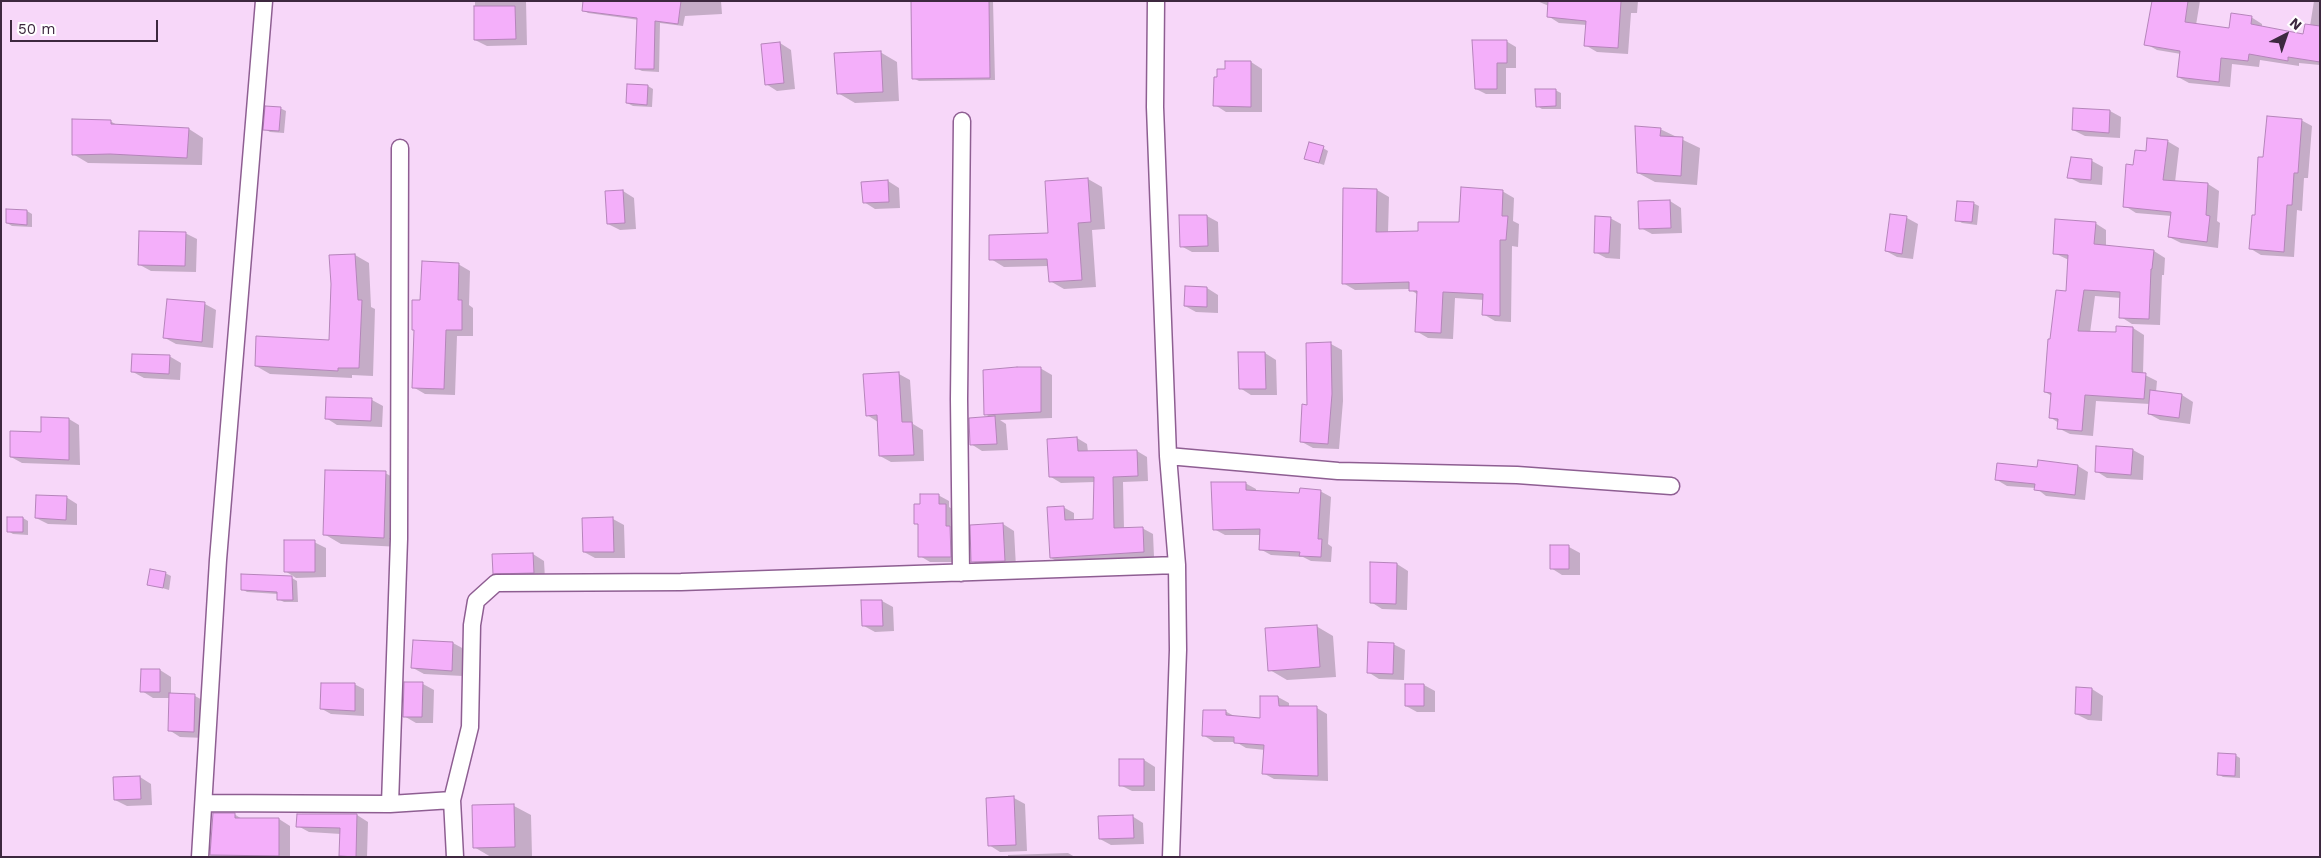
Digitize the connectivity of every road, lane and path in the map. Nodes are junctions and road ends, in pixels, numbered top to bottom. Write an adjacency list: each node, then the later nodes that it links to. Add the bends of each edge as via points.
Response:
1 (264, 1): 10 (street, via 218,560)
2 (1156, 1): 5 (street, via 1155,107)
3 (962, 121): 8 (street, via 959,399)
4 (400, 148): 11 (street, via 399,540)
5 (1168, 456): 6 (street, via 1338,470 1517,475); 7 (street)
6 (1671, 486)
7 (1177, 565): 8 (street); 14 (street, via 1178,650)
8 (962, 574): 9 (street, via 681,582 496,583 476,601 472,625 470,726)
9 (452, 800): 11 (street); 13 (street)
10 (204, 803): 11 (street); 12 (street)
11 (390, 804)
12 (200, 857)
13 (455, 857)
14 (1171, 857)

